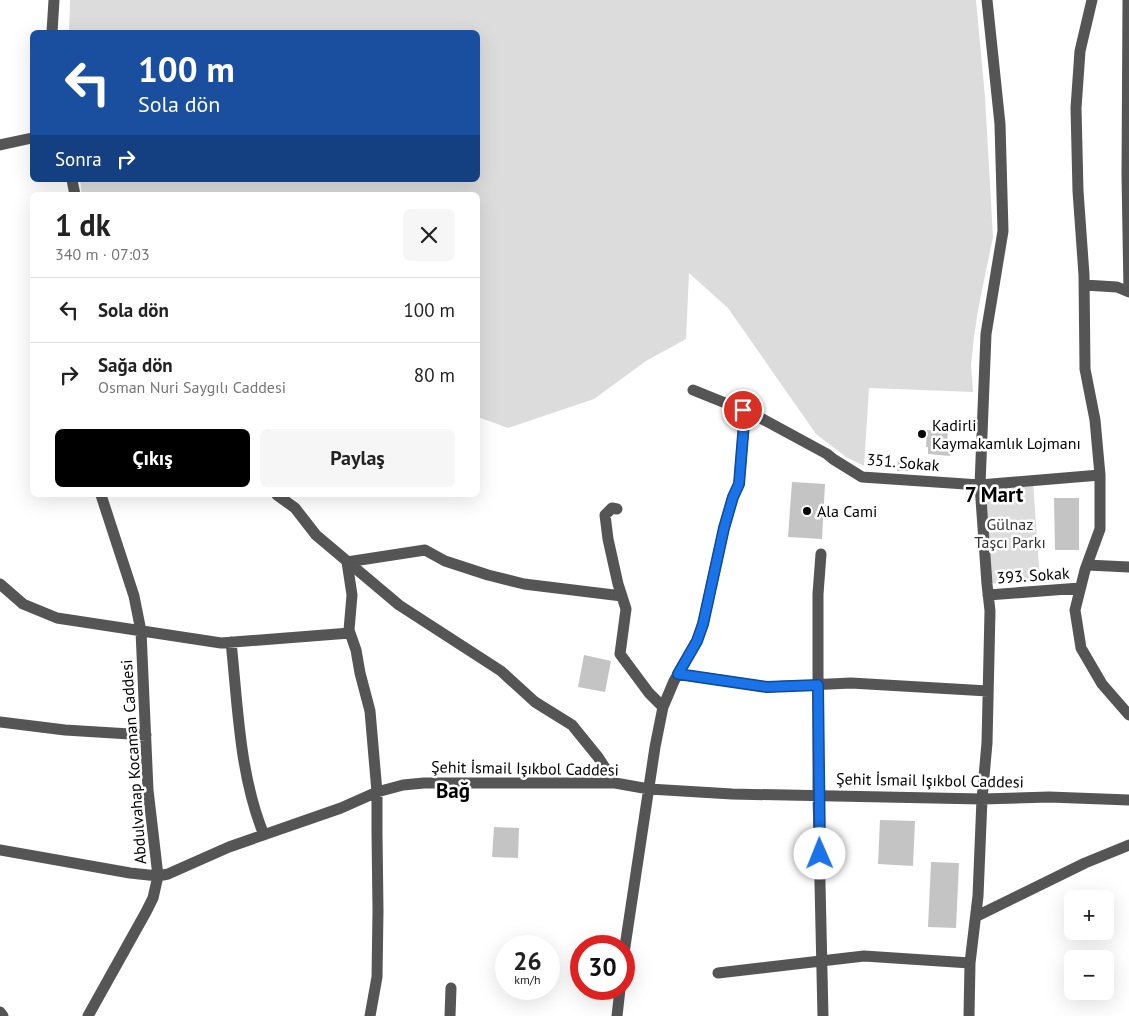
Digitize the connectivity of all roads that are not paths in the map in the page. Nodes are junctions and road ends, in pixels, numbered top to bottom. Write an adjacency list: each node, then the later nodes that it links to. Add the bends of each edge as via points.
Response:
1 (54, 0): 5 (street)
2 (986, 0): 13 (street, via 1000,124 1003,232 986,334)
3 (1092, 0): 8 (street, via 1080,51 1076,108)
4 (1128, 0): 9 (street, via 1126,175)
5 (52, 30)
6 (30, 138): 7 (street)
7 (0, 146)
8 (1084, 285): 9 (street); 12 (street, via 1085,369 1095,420)
9 (1129, 291)
10 (693, 390): 11 (street, 351. Sokak)
11 (743, 410): 13 (street, 351. Sokak, via 827,454 862,477); 28 (street, via 739,484 724,528 703,624)
12 (1100, 475): 13 (street, 351. Sokak); 19 (street, via 1100,529)
13 (980, 485): 23 (street)
14 (102, 497): 25 (street, Abdulvahap Kocaman Caddesi, via 132,588)
15 (280, 497): 18 (street, via 295,508 316,535)
16 (617, 509): 24 (street, via 612,508 605,514)
17 (821, 554): 29 (street)
18 (347, 562): 24 (street, via 425,550 444,561 524,584); 26 (street, via 352,595); 35 (street, via 400,605 501,671 535,702 572,725)
19 (1087, 565): 20 (street); 22 (street)
20 (1129, 567)
21 (0, 584): 25 (street, via 22,604 57,618)
22 (1080, 588): 23 (street, 393. Sokak); 32 (street, via 1075,610 1082,648 1102,684)
23 (988, 595): 30 (street)
24 (622, 596): 31 (street, via 626,609 620,654)
25 (141, 631): 27 (street); 34 (street, Abdulvahap Kocaman Caddesi)
26 (350, 633): 27 (street); 37 (street, via 370,711)
27 (231, 642): 41 (street, via 247,782)
28 (678, 674): 29 (street, via 767,687); 31 (street)
29 (818, 685): 30 (street, via 851,683); 38 (street)
30 (988, 691): 39 (street)
31 (663, 707): 36 (street)
32 (1129, 714)
33 (0, 722): 34 (street)
34 (146, 735): 44 (street, Abdulvahap Kocaman Caddesi)
35 (614, 783): 36 (street, Şehit İsmail Işıkbol Caddesi); 37 (street, Şehit İsmail Işıkbol Caddesi, via 424,783)
36 (649, 789): 38 (street, Şehit İsmail Işıkbol Caddesi); 46 (street)
37 (378, 792): 41 (street, Şehit İsmail Işıkbol Caddesi); 55 (street, via 377,977)
38 (818, 796): 39 (street, Şehit İsmail Işıkbol Caddesi); 47 (street)
39 (982, 799): 40 (street, Şehit İsmail Işıkbol Caddesi); 45 (street)
40 (1129, 800)
41 (264, 834): 44 (street, Şehit İsmail Işıkbol Caddesi)
42 (1129, 845): 45 (street)
43 (0, 850): 44 (street, Şehit İsmail Işıkbol Caddesi)
44 (158, 876): 54 (street, Abdulvahap Kocaman Caddesi, via 146,912)
45 (977, 916): 48 (street)
46 (627, 935)
47 (822, 960): 48 (street, via 864,956); 49 (street); 58 (street)
48 (970, 963): 59 (street)
49 (718, 973)
50 (451, 988): 56 (street)
51 (619, 1000): 57 (street)
52 (0, 1012): 53 (street)
53 (3, 1016)
54 (88, 1016)
55 (370, 1016)
56 (450, 1016)
57 (617, 1016)
58 (824, 1016)
59 (969, 1016)

